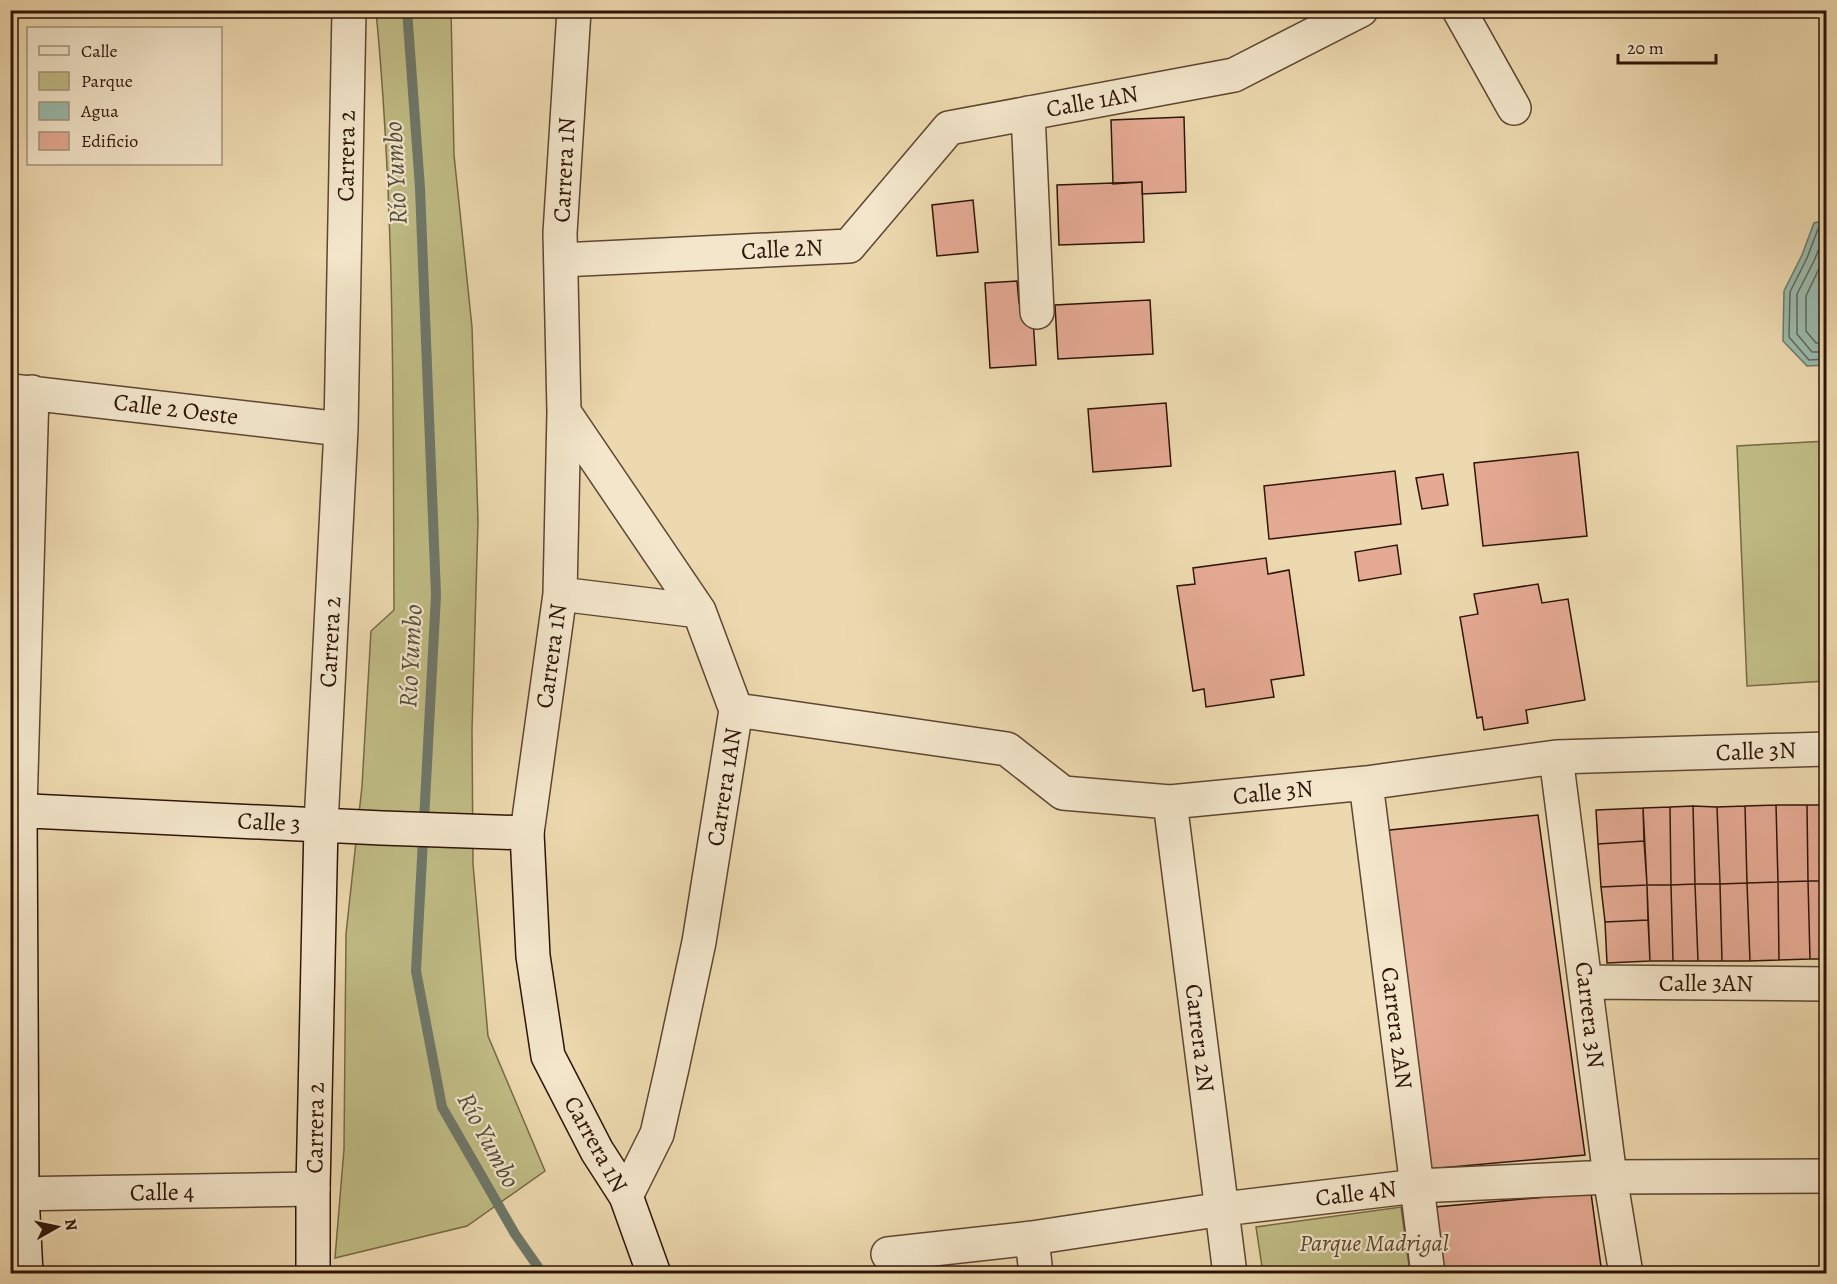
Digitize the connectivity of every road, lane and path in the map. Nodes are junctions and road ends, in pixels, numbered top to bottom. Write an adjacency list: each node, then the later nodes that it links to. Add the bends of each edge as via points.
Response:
1 (349, 10): 12 (street, Carrera 2)
2 (574, 10): 8 (street, Carrera 1N)
3 (1361, 10): 6 (street, Calle 1AN, via 1234,75)
4 (1459, 10): 5 (street)
5 (1514, 108)
6 (1028, 113): 7 (street, Calle 1AN); 9 (street)
7 (949, 128): 8 (street, Calle 2N, via 849,246)
8 (561, 260): 11 (street, Carrera 1N)
9 (1036, 312)
10 (21, 392): 12 (street, Calle 2 Oeste); 20 (street)
11 (564, 412): 13 (street, Carrera 1N); 14 (street, Carrera 1AN)
12 (340, 429): 21 (street, Carrera 2)
13 (560, 594): 14 (street); 22 (street, Carrera 1N)
14 (699, 611): 15 (street, Carrera 1AN)
15 (736, 710): 19 (street, Calle 3N, via 1008,749 1063,793); 30 (street, Carrera 1AN, via 699,942 672,1068 657,1134)
16 (1827, 749): 17 (street, Calle 3N)
17 (1556, 757): 18 (street, Calle 3N); 23 (street, Carrera 3N)
18 (1365, 783): 19 (street, Calle 3N); 27 (street, Carrera 2AN)
19 (1170, 802): 31 (street, Carrera 2N)
20 (15, 810): 21 (street, Calle 3); 29 (street)
21 (321, 824): 22 (street, Calle 3); 28 (street, Carrera 2)
22 (519, 832): 30 (street, Carrera 1N, via 548,1056 597,1151)
23 (1585, 982): 24 (street, Calle 3AN); 26 (street, Carrera 3N)
24 (1827, 984)
25 (1827, 1176): 26 (street, Calle 4N)
26 (1610, 1177): 27 (street, Calle 4N); 40 (street, Carrera 3N)
27 (1417, 1186): 31 (street, Calle 4N); 39 (street, Carrera 2AN)
28 (313, 1189): 29 (street, Calle 4); 35 (street, Carrera 2)
29 (16, 1194): 34 (street)
30 (626, 1196): 36 (street, Carrera 1N)
31 (1223, 1209): 32 (street, Calle 4N); 38 (street, Carrera 2N)
32 (1032, 1238): 33 (street, Calle 4N); 37 (street)
33 (888, 1254)
34 (26, 1274)
35 (314, 1274)
36 (654, 1274)
37 (1036, 1274)
38 (1230, 1274)
39 (1428, 1274)
40 (1626, 1274)

